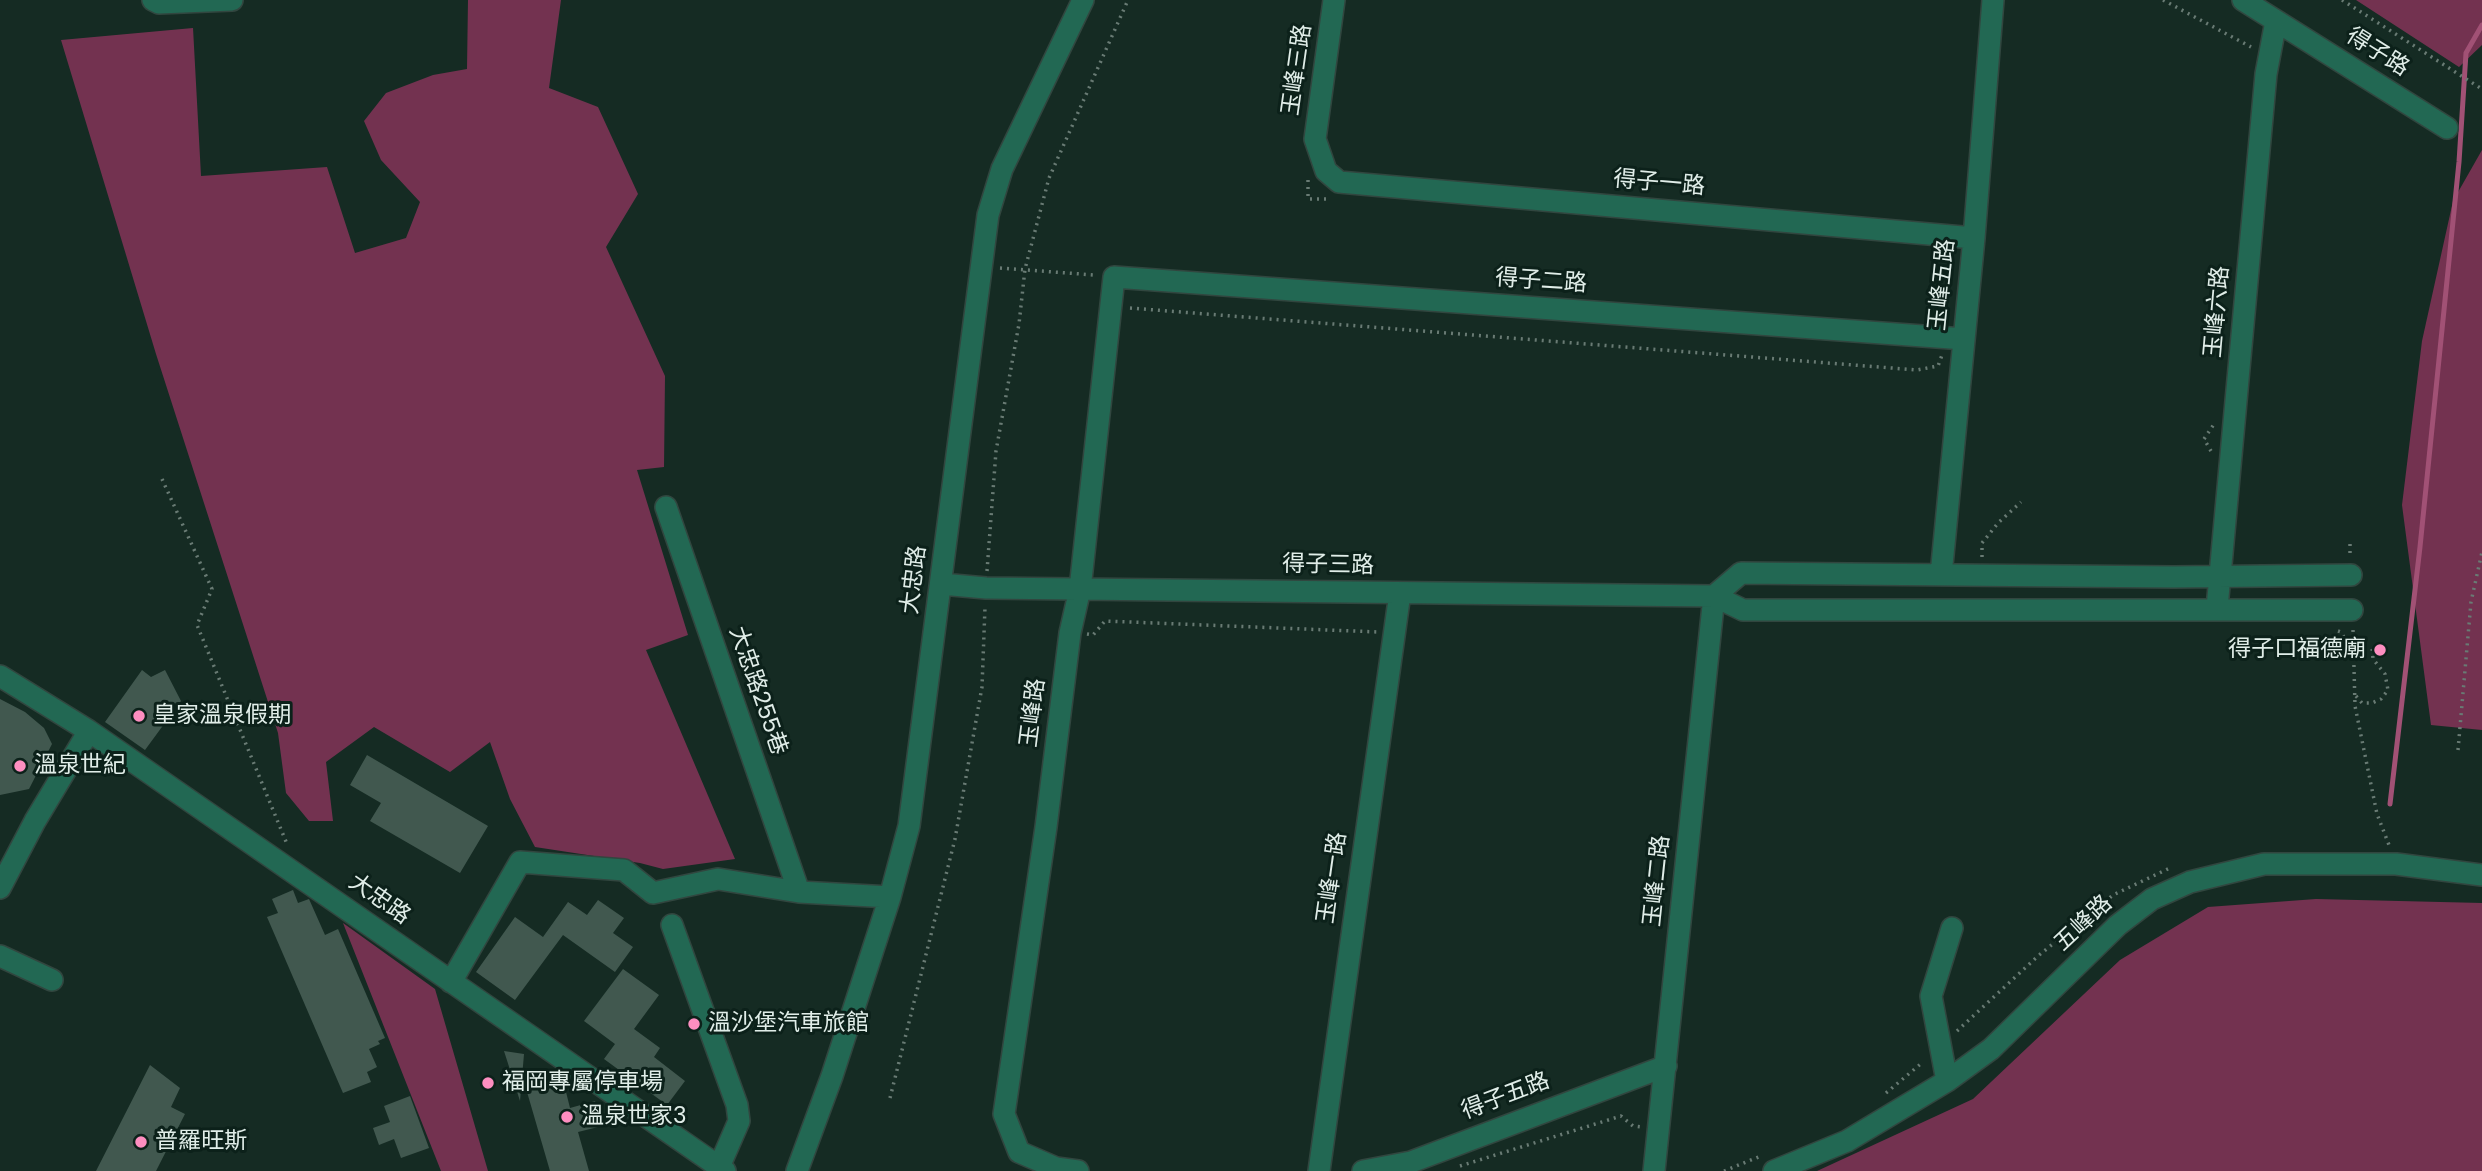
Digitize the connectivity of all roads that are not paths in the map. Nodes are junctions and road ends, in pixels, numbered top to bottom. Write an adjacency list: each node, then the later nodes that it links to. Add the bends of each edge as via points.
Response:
1 (153, 0): 2 (street)
2 (232, 0)
3 (1083, 0): 17 (street, 大忠路, via 1002,169 988,215)
4 (1334, 0): 9 (street, 玉峰三路, via 1315,139 1326,172)
5 (1993, 0): 10 (street, 玉峰五路)
6 (2243, 0): 7 (street, 得子路)
7 (2276, 21): 8 (street, 得子路); 16 (street, 玉峰六路, via 2266,74)
8 (2447, 128)
9 (1339, 182): 10 (street, 得子一路)
10 (1974, 238): 12 (street, 玉峰五路)
11 (1112, 286): 12 (street, 得子二路); 18 (street, 玉峰路)
12 (1956, 338): 14 (street, 玉峰五路)
13 (666, 508): 27 (street, 大忠路255巷)
14 (1941, 575): 16 (street); 20 (street, via 1741,573)
15 (2351, 575): 16 (street)
16 (2220, 577): 21 (street, 玉峰六路)
17 (941, 584): 18 (street, 得子三路); 28 (street, 大忠路, via 909,826)
18 (1080, 589): 19 (street, 得子三路); 38 (street, 玉峰路, via 1070,632 1004,1114 1019,1152 1056,1168)
19 (1400, 593): 20 (street, 得子三路); 39 (street, 玉峰一路)
20 (1714, 596): 21 (street, via 1743,610); 34 (street, 玉峰二路)
21 (2217, 608): 22 (street)
22 (2352, 610)
23 (0, 676): 24 (street, 大忠路)
24 (89, 731): 26 (street); 33 (street, 大忠路)
25 (2482, 875): 35 (street, 五峰路, via 2396,864 2264,864 2190,882 2152,899 2119,925 1991,1049)
26 (0, 888)
27 (799, 891): 28 (street); 33 (street, via 718,879 653,893 624,870 520,862)
28 (890, 897): 37 (street, 大忠路)
29 (672, 925): 36 (street, via 737,1105 739,1121)
30 (1952, 928): 35 (street, via 1931,996)
31 (0, 956): 32 (street)
32 (52, 980)
33 (451, 982): 36 (street, 大忠路)
34 (1666, 1066): 40 (street, 得子五路, via 1411,1162); 41 (street, 玉峰二路)
35 (1947, 1081): 42 (street, 五峰路, via 1847,1141)
36 (722, 1169)
37 (797, 1171)
38 (1078, 1171)
39 (1319, 1171)
40 (1363, 1171)
41 (1654, 1171)
42 (1774, 1171)

